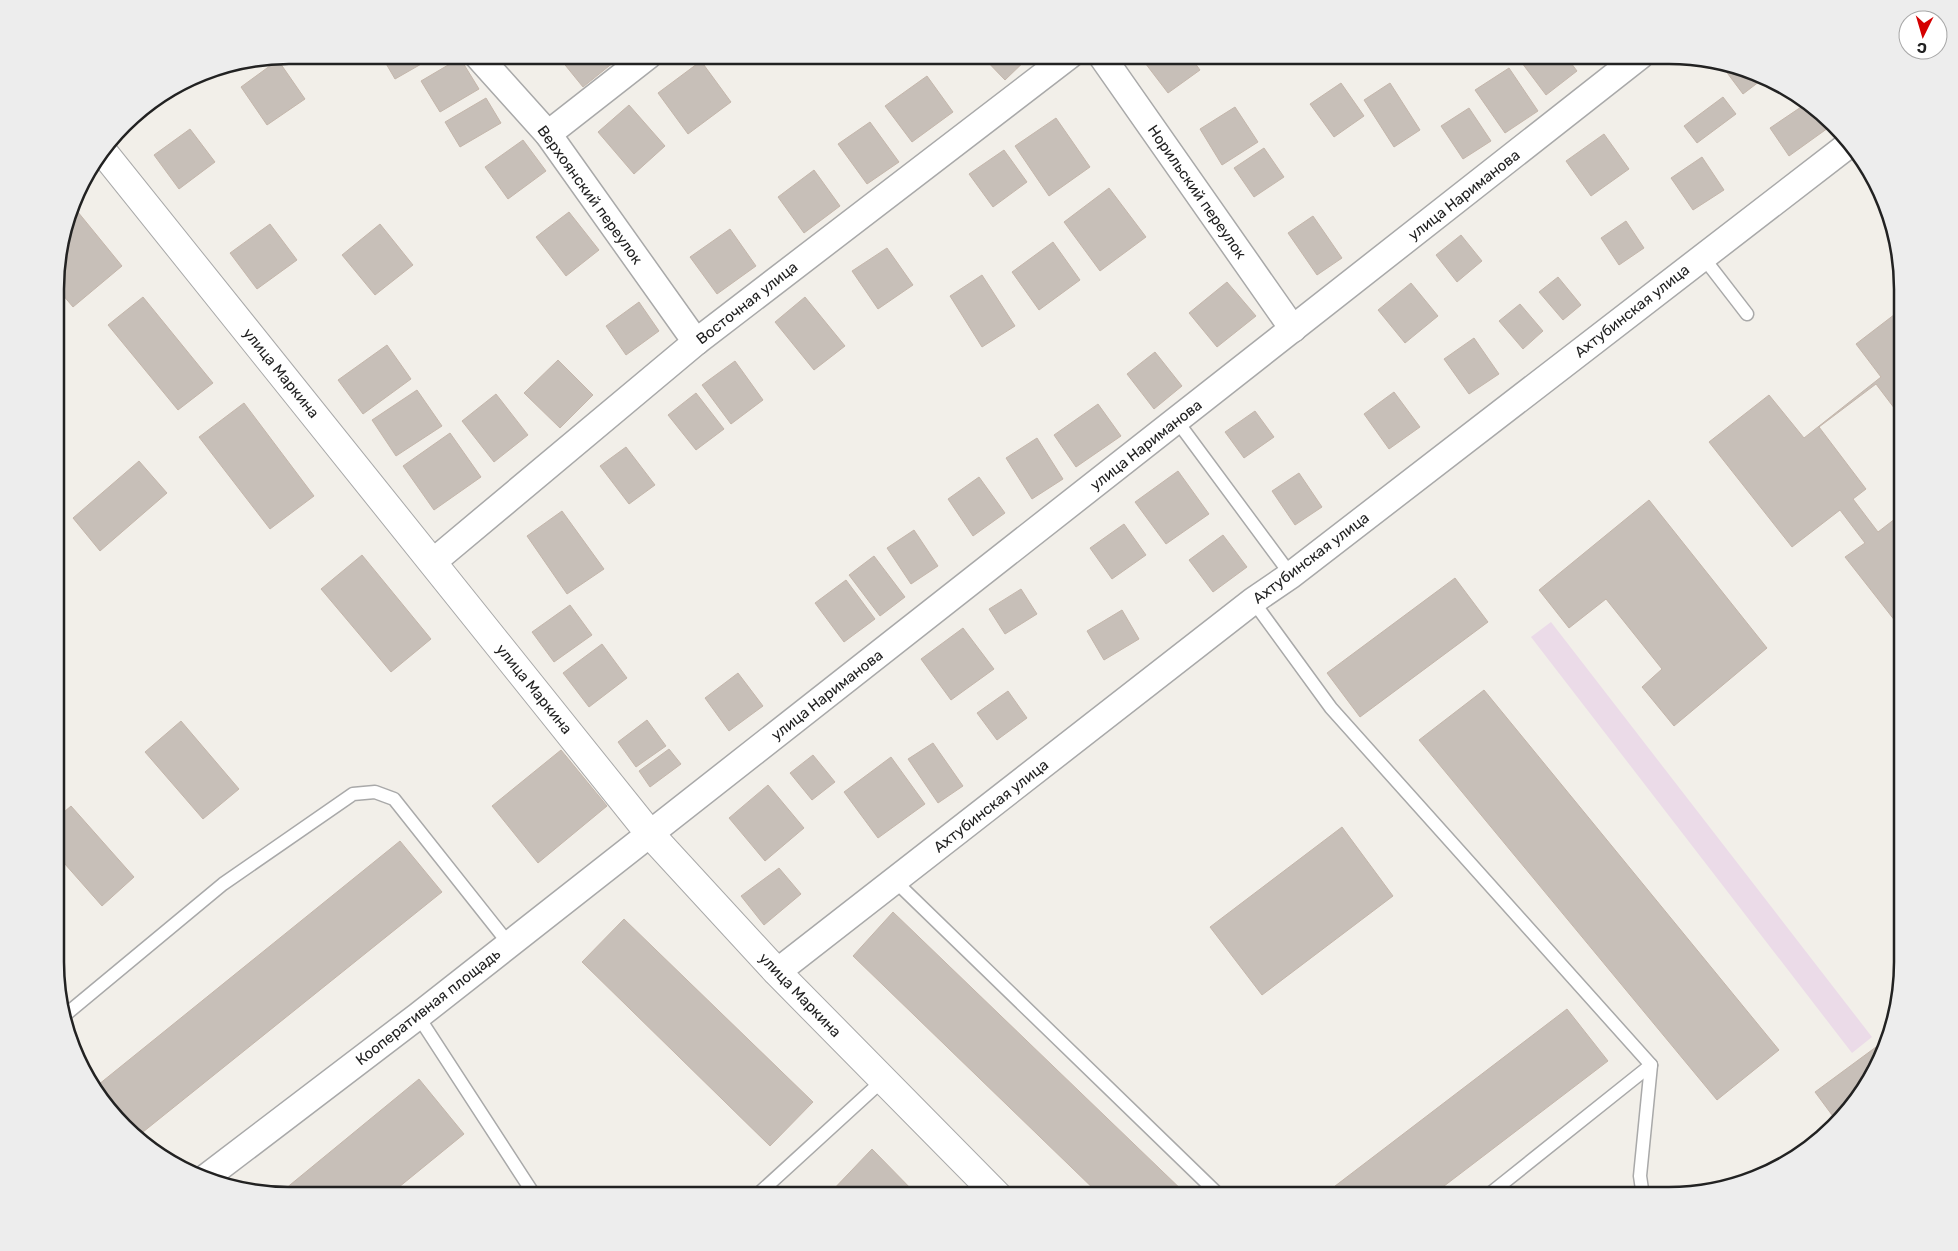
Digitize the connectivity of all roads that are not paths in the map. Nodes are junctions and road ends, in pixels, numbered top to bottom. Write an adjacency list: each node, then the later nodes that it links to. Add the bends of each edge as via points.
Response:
1 (485, 64): 6 (street, Верхоянский переулок)
2 (637, 64): 6 (street)
3 (1058, 64): 12 (street, Восточная улица)
4 (1107, 64): 11 (street, Норильский переулок)
5 (1630, 64): 11 (street, улица Нариманова)
6 (548, 134): 12 (street, Верхоянский переулок)
7 (1845, 148): 9 (street, Ахтубинская улица)
8 (107, 157): 14 (street, улица Маркина)
9 (1703, 257): 10 (lane); 15 (street, Ахтубинская улица)
10 (1747, 314)
11 (1293, 329): 13 (street, улица Нариманова)
12 (696, 342): 14 (street, Восточная улица)
13 (1177, 420): 15 (lane); 17 (street, улица Нариманова)
14 (433, 562): 17 (street, улица Маркина)
15 (1290, 575): 16 (street, Ахтубинская улица)
16 (1253, 601): 18 (street, Ахтубинская улица); 23 (lane, via 1331,708)
17 (650, 834): 19 (street, Кооперативная площадь); 20 (street, улица Маркина)
18 (895, 881): 20 (street, Ахтубинская улица); 29 (lane)
19 (509, 944): 21 (lane, via 394,799 375,792 353,794 222,884); 22 (street, Кооперативная площадь)
20 (777, 972): 24 (street, улица Маркина)
21 (69, 1012)
22 (418, 1016): 25 (street, Кооперативная площадь); 26 (lane)
23 (1650, 1065): 30 (lane); 31 (lane)
24 (883, 1080): 27 (lane); 28 (street, улица Маркина)
25 (211, 1173)
26 (529, 1187)
27 (766, 1187)
28 (989, 1187)
29 (1211, 1187)
30 (1502, 1187)
31 (1642, 1187)

